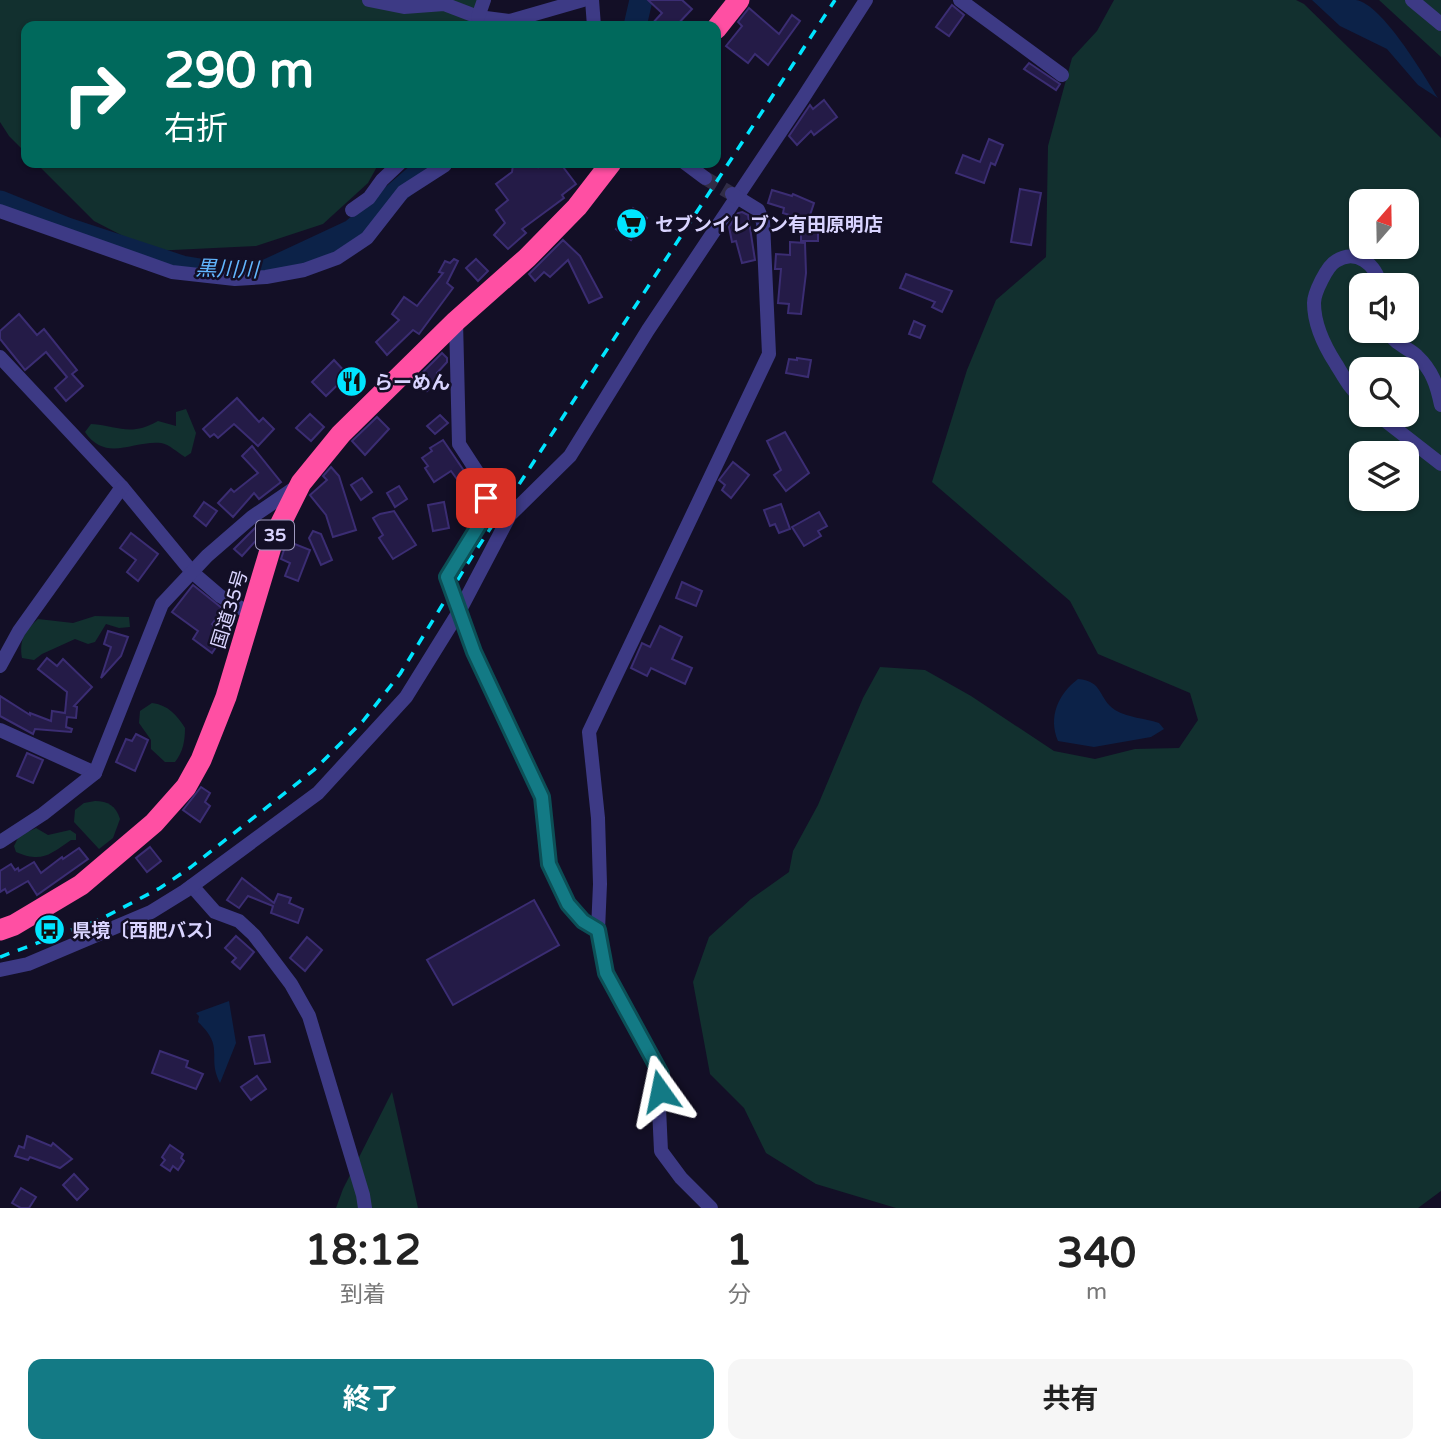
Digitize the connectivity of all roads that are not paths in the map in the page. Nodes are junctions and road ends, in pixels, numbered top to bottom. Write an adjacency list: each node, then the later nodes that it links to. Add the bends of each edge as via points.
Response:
1 (369, 0): 9 (street, via 404,6 444,4)
2 (484, 0): 9 (street)
3 (583, 0): 9 (street, via 510,21)
4 (592, 0): 10 (street)
5 (738, 0): 11 (highway)
6 (866, 0): 19 (street)
7 (960, 0): 13 (street)
8 (1412, 0): 12 (street)
9 (478, 17)
10 (594, 21)
11 (721, 22)
12 (1441, 24)
13 (1062, 75)
14 (395, 168): 20 (street)
15 (438, 168): 21 (street, via 403,192 367,238 337,258 266,277 235,279 172,272)
16 (607, 168): 23 (highway, 国道35号 / 35, via 527,258)
17 (692, 168): 18 (street)
18 (705, 178)
19 (735, 196): 33 (street, via 570,456 510,515); 41 (street, via 758,210 763,222 769,354 589,732 600,884)
20 (352, 210)
21 (0, 211)
22 (1378, 273): 26 (street, via 1369,262 1350,257 1336,261 1322,279 1314,302 1325,348)
23 (456, 321): 30 (highway, 国道35号 / 35, via 341,434); 33 (street, via 459,444 485,484 487,512 447,577)
24 (1400, 343): 27 (street, via 1430,370)
25 (0, 357): 31 (street)
26 (1349, 386)
27 (1441, 405)
28 (1393, 427): 29 (street)
29 (1441, 464)
30 (301, 483): 32 (street, via 252,517); 34 (highway, 国道35号 / 35, via 274,537)
31 (122, 487): 32 (street); 35 (street, via 19,631)
32 (191, 572): 34 (street); 37 (street, via 162,604)
33 (460, 610): 39 (street, via 406,697 318,793); 41 (street, via 474,652 542,797 549,864 568,904)
34 (251, 614): 40 (highway, 国道35号 / 35, via 226,697 186,787 154,823 80,885)
35 (0, 666)
36 (0, 730): 37 (street)
37 (95, 773): 38 (street)
38 (0, 842)
39 (192, 886): 42 (street, via 151,912 28,964); 43 (street, via 215,912 239,921 254,935 309,1016)
40 (0, 930)
41 (598, 930): 44 (street, via 606,973 661,1074 661,1151)
42 (0, 970)
43 (365, 1208)
44 (711, 1208)

